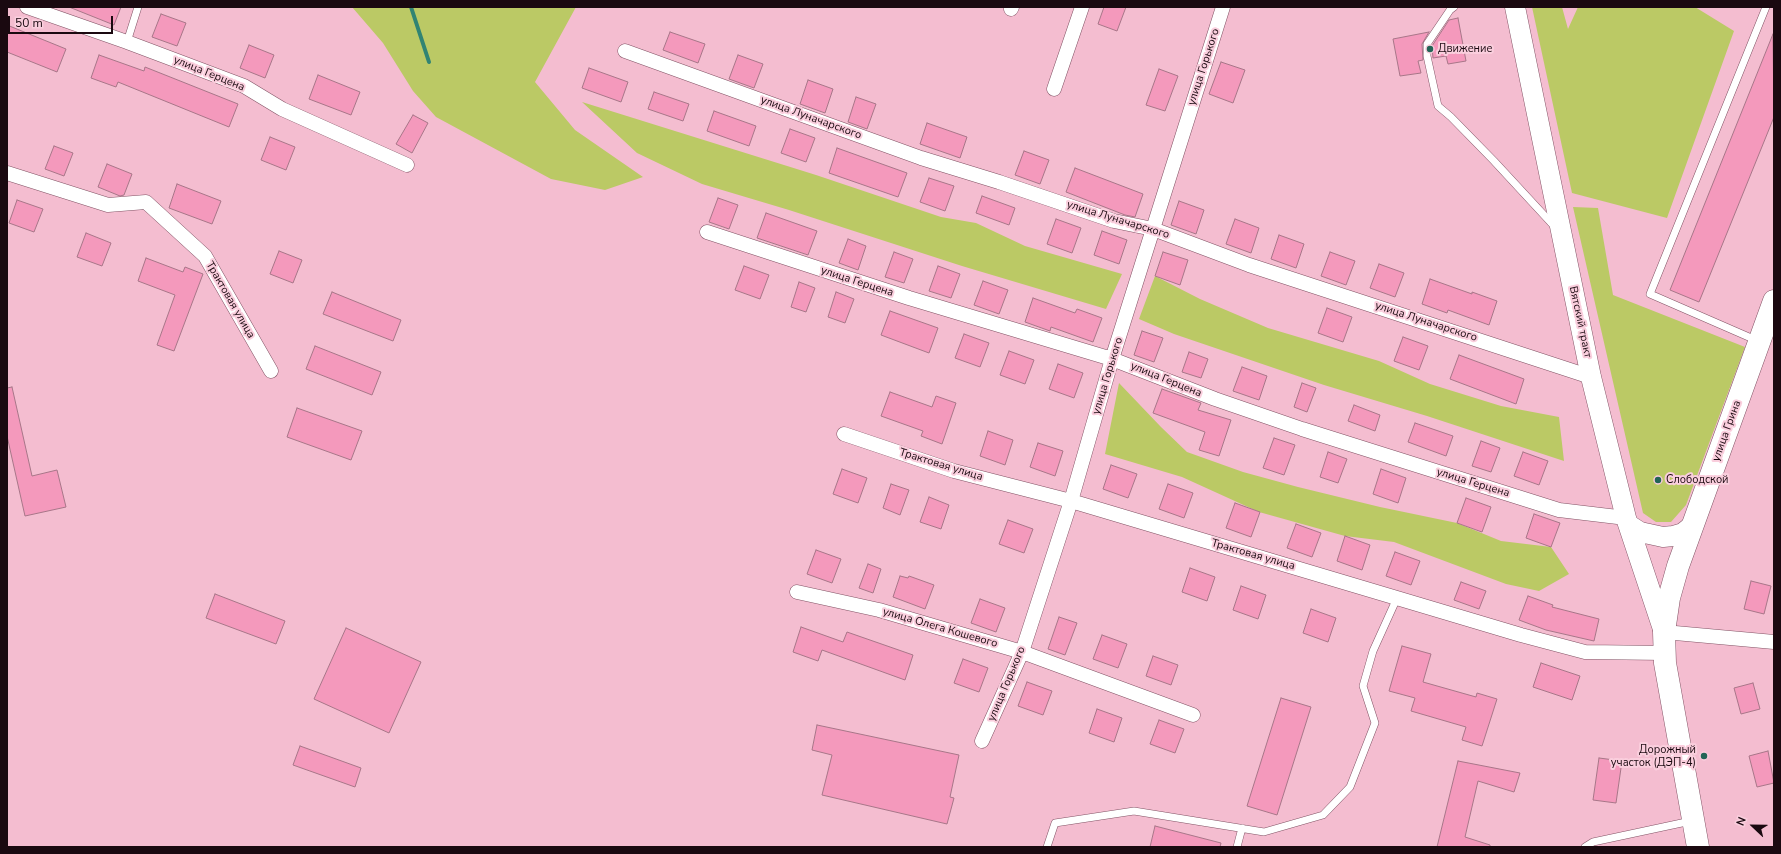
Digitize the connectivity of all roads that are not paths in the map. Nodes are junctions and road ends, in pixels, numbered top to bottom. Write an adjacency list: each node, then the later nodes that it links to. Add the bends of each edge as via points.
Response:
1 (27, 7): 8 (street, улица Герцена)
2 (138, 7): 8 (lane)
3 (1082, 7): 10 (street)
4 (1223, 7): 13 (street, улица Горького)
5 (1454, 7): 15 (lane, via 1426,44 1438,106 1494,161)
6 (1515, 7): 15 (main road, Вятский тракт)
7 (1766, 7): 17 (lane, via 1650,294)
8 (126, 42): 11 (street, улица Герцена, via 244,86 282,109)
9 (625, 51): 13 (street, улица Луначарского, via 921,158 1114,221)
10 (1054, 89)
11 (407, 165)
12 (7, 173): 19 (street, Трактовая улица, via 108,205 146,202 205,256)
13 (1153, 229): 18 (street, улица Горького); 20 (street, улица Луначарского, via 1249,265)
14 (707, 232): 18 (street, улица Герцена, via 909,298)
15 (1561, 234): 20 (main road, Вятский тракт)
16 (1774, 301): 17 (highway, улица Грина)
17 (1759, 342): 24 (highway, улица Грина)
18 (1112, 359): 22 (street, улица Горького); 23 (street, улица Герцена, via 1302,429 1559,510)
19 (271, 371)
20 (1591, 376): 23 (main road, Вятский тракт)
21 (844, 434): 22 (street, Трактовая улица, via 954,471)
22 (1071, 501): 26 (street, Трактовая улица); 29 (street, улица Горького)
23 (1628, 521): 24 (main road, via 1640,532 1663,537 1683,533); 27 (main road, Вятский тракт)
24 (1693, 525): 27 (highway, улица Грина, via 1669,598)
25 (797, 592): 29 (street, улица Олега Кошевого, via 879,610)
26 (1397, 598): 27 (street, Трактовая улица, via 1585,652); 33 (lane, via 1373,651 1363,686 1375,723 1350,787 1323,815 1264,832)
27 (1664, 642): 28 (street, Трактовая улица); 32 (highway, via 1665,663)
28 (1774, 642)
29 (1022, 652): 30 (street, улица Олега Кошевого); 31 (street, улица Горького)
30 (1193, 715)
31 (982, 741)
32 (1693, 821): 36 (lane, via 1593,842); 37 (highway)
33 (1242, 828): 34 (lane, via 1134,811 1055,823); 35 (lane)
34 (1047, 847)
35 (1237, 847)
36 (1585, 847)
37 (1698, 847)

